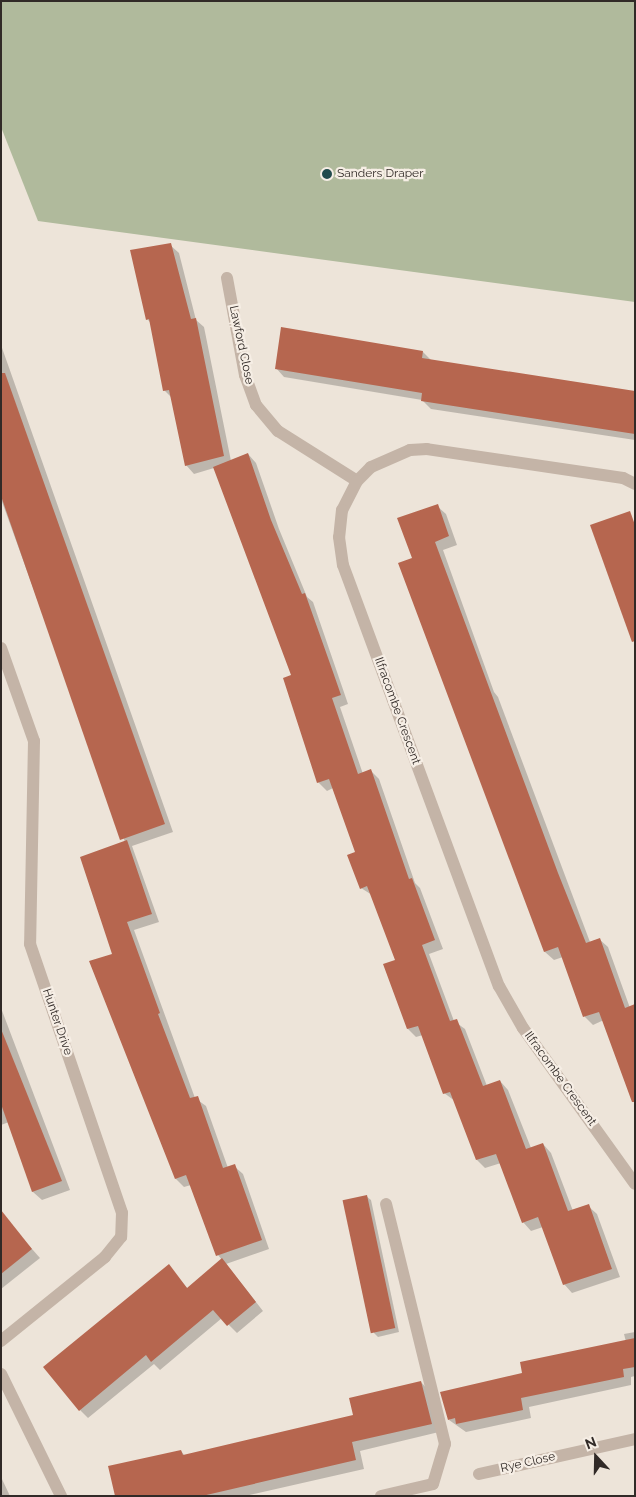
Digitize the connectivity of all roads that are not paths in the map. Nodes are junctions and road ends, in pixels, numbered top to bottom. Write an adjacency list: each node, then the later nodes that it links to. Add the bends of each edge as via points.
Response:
1 (227, 278): 2 (street, Lawford Close, via 245,375 256,405 278,430)
2 (357, 481): 3 (street, Ilfracombe Crescent, via 372,467 392,456 427,449 623,478); 5 (street, Ilfracombe Crescent, via 348,494 339,524 343,565 499,986 523,1028)
3 (635, 484)
4 (1, 648): 7 (street, Hunter Drive, via 34,742 30,944 122,1213 121,1237 105,1258)
5 (635, 1184)
6 (386, 1204): 12 (street, via 445,1444 433,1484)
7 (1, 1341)
8 (1, 1374): 11 (street)
9 (635, 1439): 10 (street, Rye Close)
10 (479, 1474)
11 (61, 1496)
12 (381, 1496)

